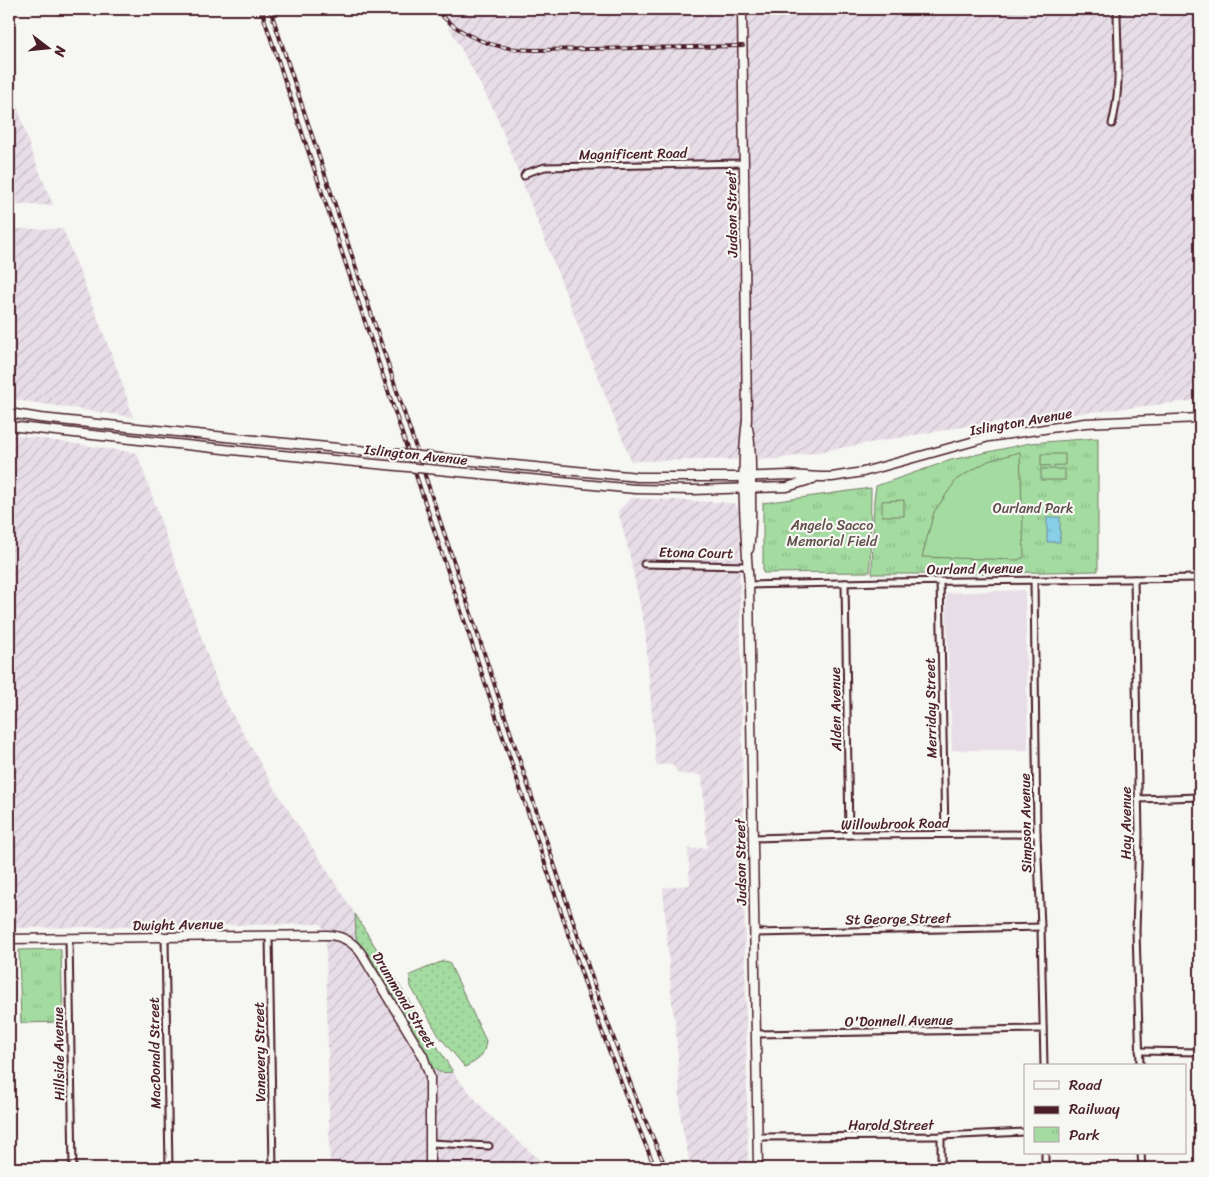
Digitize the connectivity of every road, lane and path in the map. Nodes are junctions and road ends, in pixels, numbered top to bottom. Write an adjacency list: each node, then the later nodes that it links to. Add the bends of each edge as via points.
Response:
1 (742, 9): 4 (main road, Judson Street)
2 (1117, 9): 3 (street, via 1118,92)
3 (1112, 124)
4 (744, 163): 5 (street, Magnificent Road, via 545,167); 9 (main road, Judson Street)
5 (524, 176)
6 (9, 413): 9 (main road, Islington Avenue, bridge, via 638,477)
7 (1200, 418): 10 (main road, Islington Avenue, via 1085,424 989,438 864,472)
8 (9, 426): 11 (main road, Islington Avenue, bridge, via 636,489)
9 (747, 477): 10 (main road, Islington Avenue); 11 (main road, Judson Street)
10 (820, 477): 11 (main road, Islington Avenue, via 787,487)
11 (748, 488): 13 (main road, Judson Street, via 751,536)
12 (644, 564): 13 (street, Etona Court)
13 (748, 566): 19 (main road, Judson Street)
14 (1200, 578): 15 (street, Ourland Avenue)
15 (1134, 579): 16 (street, Ourland Avenue); 21 (street, Hay Avenue)
16 (1034, 580): 17 (street, Ourland Avenue); 23 (street, Simpson Avenue)
17 (940, 581): 18 (street, Ourland Avenue); 22 (street, Merriday Street)
18 (845, 583): 19 (street, Ourland Avenue); 24 (street, Alden Avenue)
19 (749, 585): 25 (main road, Judson Street)
20 (1200, 798): 21 (street)
21 (1138, 799): 35 (street, Hay Avenue, via 1136,931)
22 (945, 834): 23 (street, Willowbrook Road); 24 (street, Willowbrook Road)
23 (1037, 834): 26 (street, Simpson Avenue)
24 (849, 835): 25 (street, Willowbrook Road)
25 (753, 838): 27 (main road, Judson Street)
26 (1041, 927): 27 (street, St George Street); 33 (street, Simpson Avenue)
27 (755, 932): 34 (main road, Judson Street)
28 (269, 936): 29 (main road, Dwight Avenue); 32 (main road, Dwight Avenue, via 332,935); 48 (street, Vanevery Street)
29 (165, 938): 30 (main road, Dwight Avenue); 47 (street, MacDonald Street)
30 (69, 939): 31 (main road, Dwight Avenue); 46 (street, Hillside Avenue)
31 (9, 940)
32 (347, 940): 42 (main road, Drummond Street, via 362,953 423,1056 430,1077)
33 (1043, 1030): 34 (street, O'Donnell Avenue); 37 (street, Simpson Avenue)
34 (756, 1034): 41 (main road, Judson Street)
35 (1139, 1052): 36 (street); 38 (street, Hay Avenue)
36 (1200, 1052)
37 (1044, 1064)
38 (1140, 1064)
39 (1024, 1132): 40 (street, Harold Street)
40 (941, 1136): 41 (street, Harold Street); 51 (street)
41 (758, 1137): 50 (main road, Judson Street)
42 (430, 1143): 43 (street); 49 (main road, Drummond Street)
43 (489, 1146)
44 (1045, 1154): 52 (street)
45 (1141, 1154): 53 (street)
46 (73, 1168)
47 (169, 1168)
48 (273, 1168)
49 (430, 1168)
50 (758, 1168)
51 (941, 1168)
52 (1045, 1168)
53 (1142, 1168)

